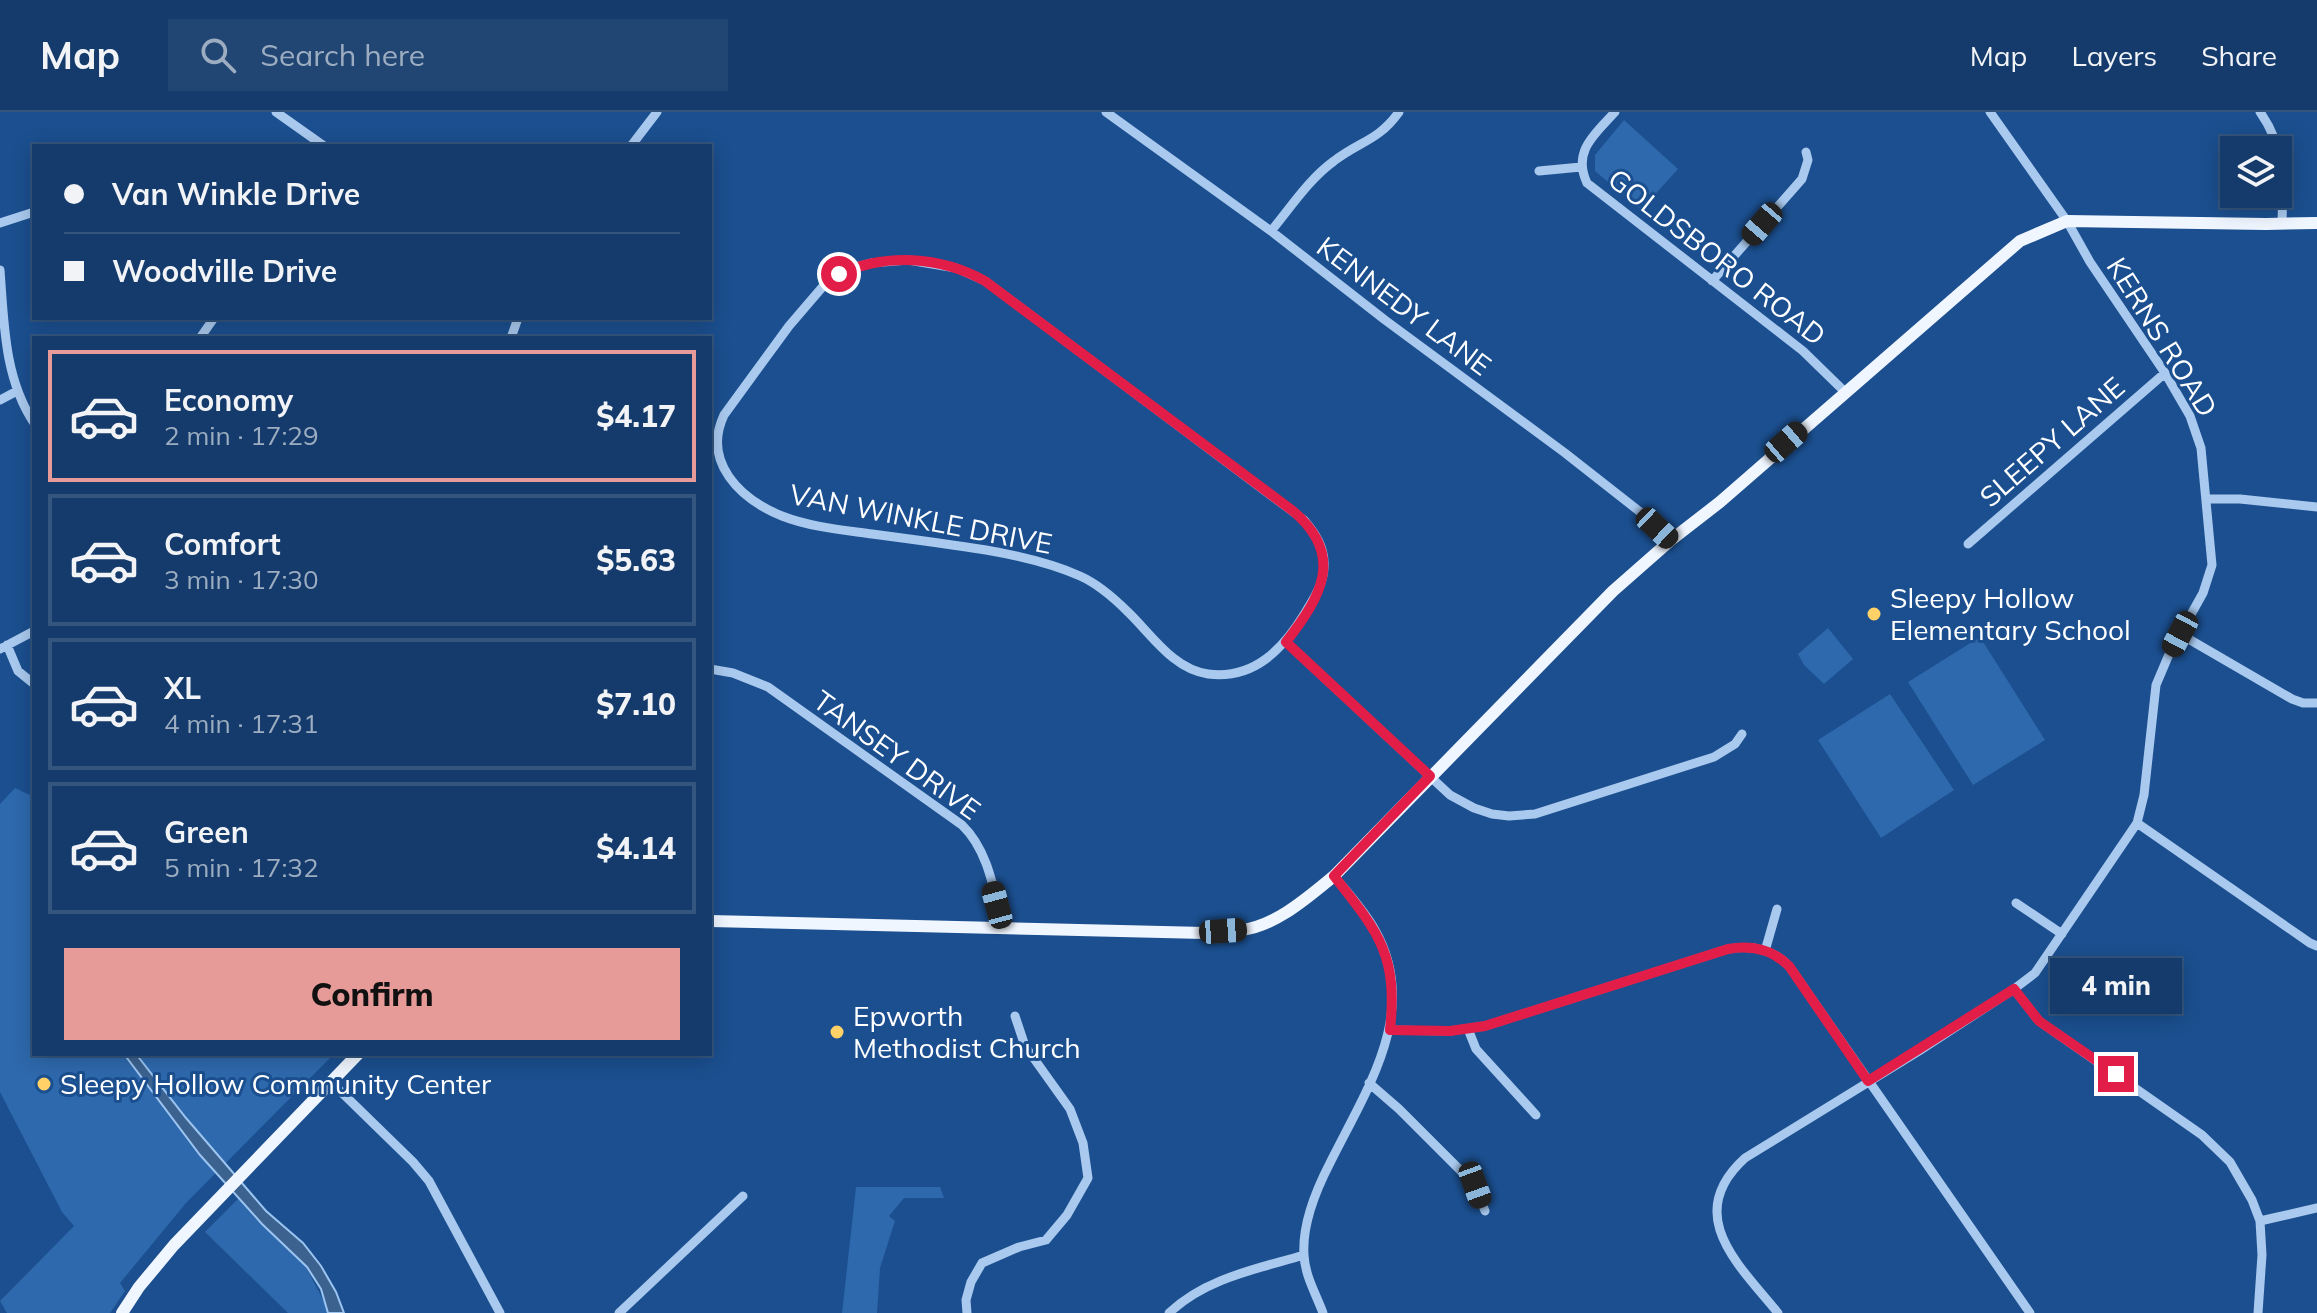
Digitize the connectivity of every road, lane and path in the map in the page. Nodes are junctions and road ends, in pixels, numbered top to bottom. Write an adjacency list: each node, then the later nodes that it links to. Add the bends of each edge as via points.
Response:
1 (276, 112): 8 (street)
2 (657, 112): 9 (street)
3 (1106, 112): 18 (street, KENNEDY LANE)
4 (1399, 112): 18 (street, via 1377,135 1322,171)
5 (1615, 112): 11 (street, GOLDSBORO ROAD, via 1585,147)
6 (1990, 112): 14 (street, KERNS ROAD)
7 (2260, 112): 16 (street, via 2272,128 2282,161)
8 (321, 144)
9 (633, 144)
10 (1806, 152): 20 (street, via 1802,179)
11 (1581, 167): 12 (street); 20 (street, GOLDSBORO ROAD, via 1594,191)
12 (1539, 171)
13 (32, 213): 15 (street)
14 (2067, 221): 16 (main road); 21 (street, KERNS ROAD); 23 (main road, via 2020,241)
15 (0, 223)
16 (2282, 223): 17 (main road)
17 (2317, 223)
18 (1271, 231): 28 (street, KENNEDY LANE, via 1565,453)
19 (0, 270): 22 (street)
20 (1712, 281): 23 (street, GOLDSBORO ROAD, via 1803,351)
21 (2165, 373): 26 (street, KERNS ROAD, via 2196,429); 29 (street, SLEEPY LANE)
22 (17, 391): 24 (street); 25 (street)
23 (1845, 392): 28 (main road)
24 (0, 400)
25 (32, 419)
26 (2207, 499): 27 (street); 31 (street, KERNS ROAD, via 2210,577)
27 (2317, 507)
28 (1671, 540): 38 (main road, via 1613,591)
29 (1968, 544)
30 (32, 632): 33 (street)
31 (2180, 634): 36 (street, via 2292,699); 39 (street, KERNS ROAD, via 2156,685)
32 (1286, 642): 32 (street, VAN WINKLE DRIVE, via 1323,577 1323,553 1313,530 985,281 956,268 887,261 839,274 813,295 719,425 717,449 724,470 745,494 781,516 990,551 1078,576 1111,597 1171,657 1199,672 1235,673); 38 (street)
33 (4, 647): 35 (street)
34 (712, 669): 44 (street, TANSEY DRIVE, via 768,687 962,825 986,863)
35 (32, 682)
36 (2317, 703)
37 (1742, 734): 38 (street, via 1714,757 1535,814 1509,816 1474,808)
38 (1430, 776): 40 (main road)
39 (2137, 823): 45 (street, KERNS ROAD); 46 (street)
40 (1334, 876): 44 (main road, via 1285,913 1242,930); 51 (street, via 1383,947 1392,993)
41 (2016, 903): 45 (street)
42 (1777, 909): 47 (street)
43 (712, 921): 44 (main road)
44 (1003, 927)
45 (2062, 934): 48 (street, KERNS ROAD, via 2035,973)
46 (2317, 946)
47 (1765, 951): 50 (street, via 1728,949); 53 (street, via 1789,966)
48 (2014, 989): 53 (street, KERNS ROAD); 60 (street, via 2039,1021 2220,1150 2243,1181)
49 (1015, 1016): 65 (street, via 1025,1046 1070,1109 1088,1178 1046,1240 982,1263 971,1282)
50 (1468, 1029): 51 (street); 56 (street, via 1476,1049)
51 (1390, 1030): 55 (street)
52 (356, 1056): 54 (main road)
53 (1868, 1081): 68 (street, KERNS ROAD, via 1745,1158 1720,1192 1717,1212 1724,1245); 69 (street)
54 (331, 1082): 62 (main road, via 174,1245); 63 (street, via 429,1181)
55 (1369, 1083): 59 (street, via 1475,1185); 61 (street, via 1319,1185)
56 (1536, 1115)
57 (743, 1196): 64 (street)
58 (2317, 1208): 60 (street)
59 (1485, 1211)
60 (2260, 1221): 70 (street)
61 (1304, 1255): 66 (street, via 1211,1284); 67 (street)
62 (122, 1313)
63 (500, 1313)
64 (619, 1313)
65 (967, 1313)
66 (1169, 1313)
67 (1323, 1313)
68 (1778, 1313)
69 (2030, 1313)
70 (2258, 1313)

